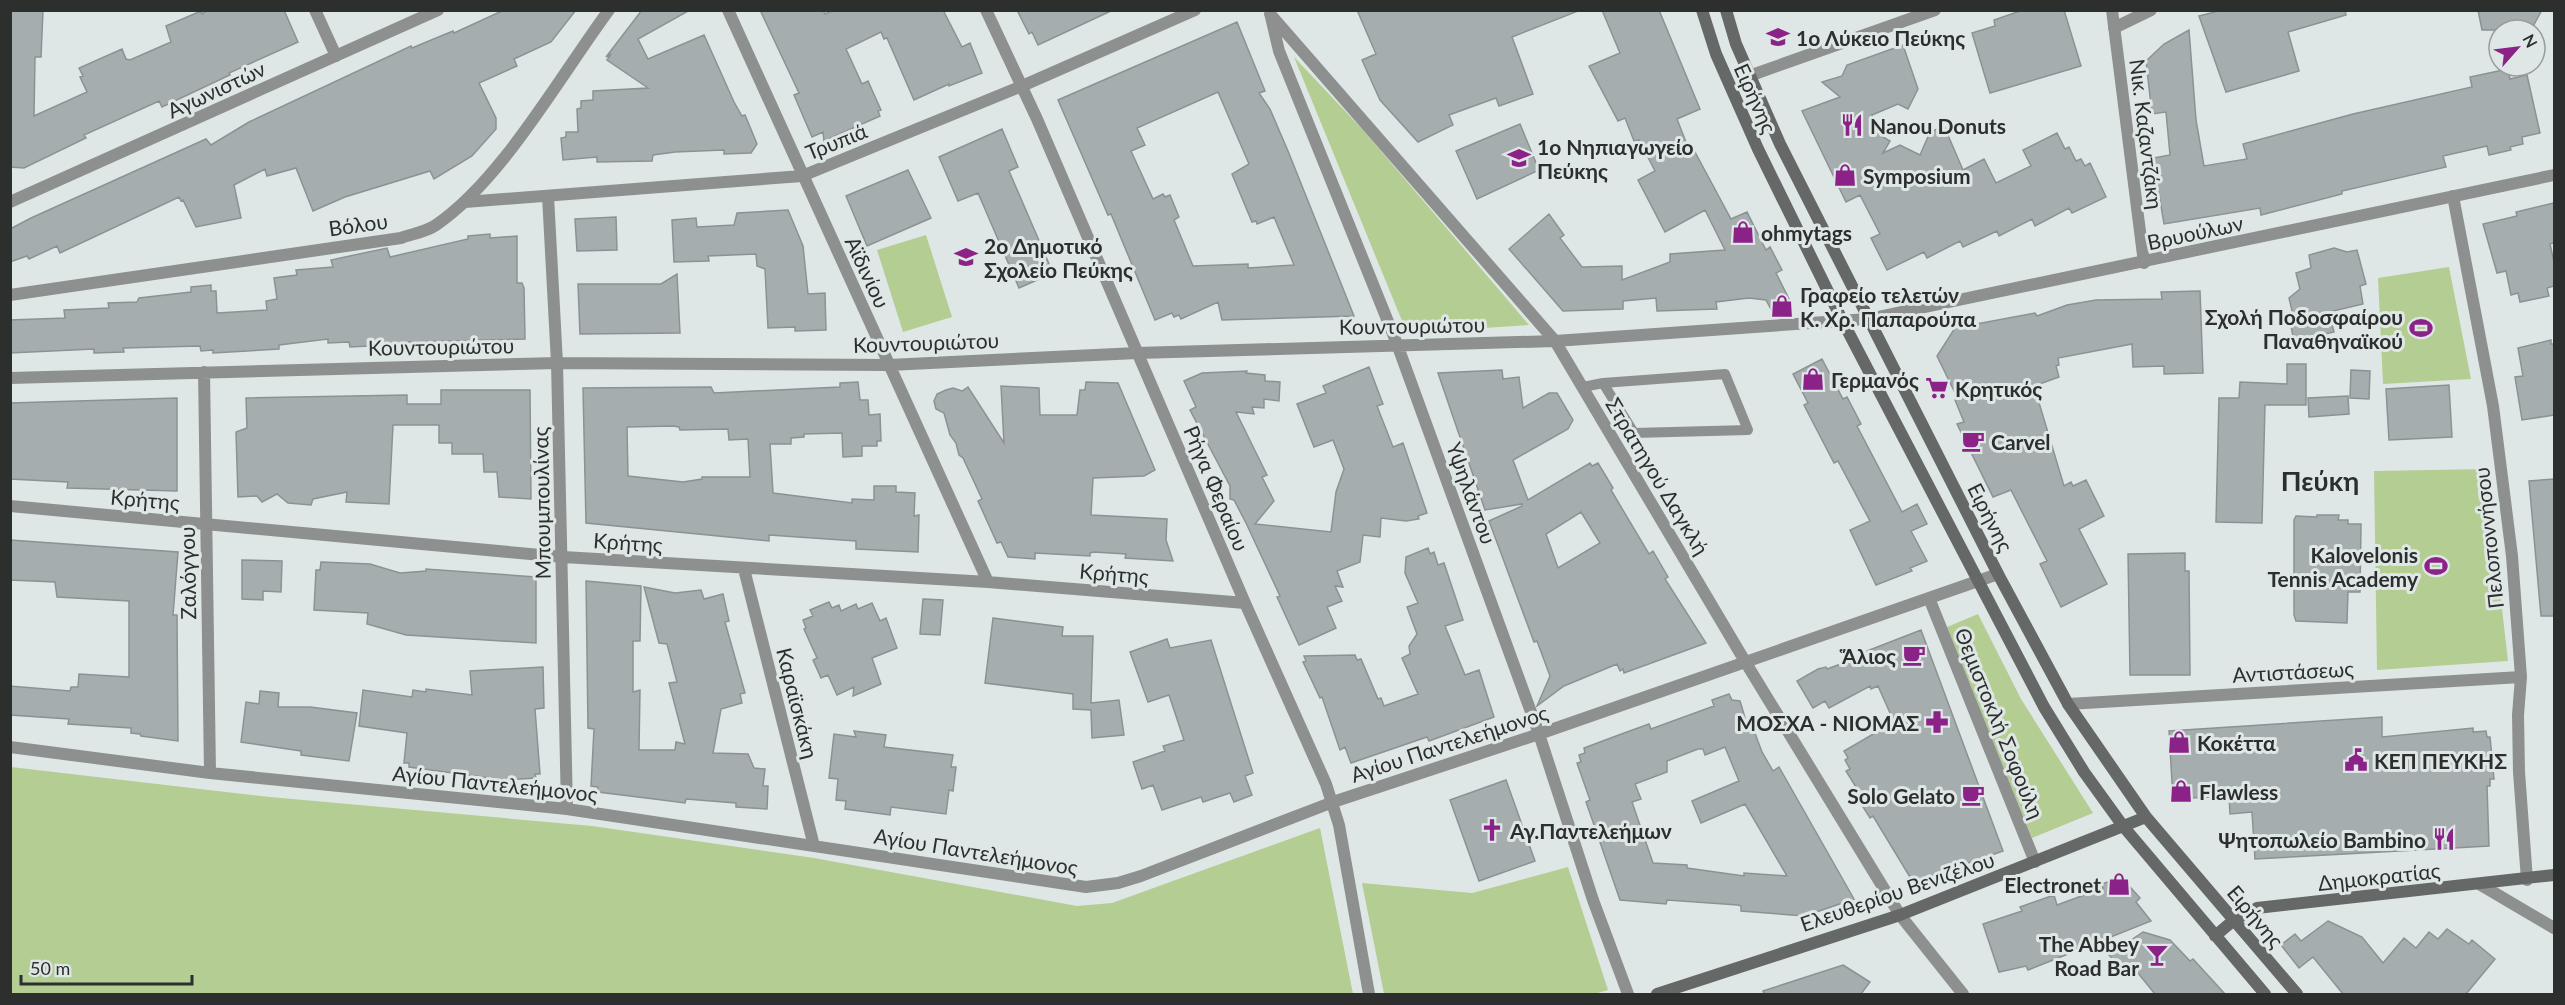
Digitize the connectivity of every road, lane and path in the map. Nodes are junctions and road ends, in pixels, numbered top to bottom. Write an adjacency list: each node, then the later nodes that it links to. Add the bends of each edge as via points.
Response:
1 (315, 10): 14 (street)
2 (438, 10): 14 (street, Αγωνιστών)
3 (609, 10): 22 (street, Βόλου, via 513,145)
4 (728, 10): 18 (street, Αϊδινίου)
5 (986, 10): 16 (street, Ρήγα Φεραίου)
6 (1195, 10): 16 (street, Τρυπιά)
7 (1702, 10): 26 (main road, Ειρήνης, via 1734,99)
8 (1725, 10): 15 (main road, Ειρήνης)
9 (1935, 10): 15 (street)
10 (2112, 10): 13 (street, Νικ. Καζαντζάκη)
11 (2151, 10): 13 (street)
12 (1269, 12): 27 (street, Στρατηγού Δαγκλή); 28 (street, Υψηλάντου, via 1280,51)
13 (2114, 28): 23 (street, Νικ. Καζαντζάκη)
14 (336, 56): 21 (street, Αγωνιστών)
15 (1749, 76): 25 (main road, Ειρήνης)
16 (1022, 86): 18 (street, Τρυπιά); 29 (street, Ρήγα Φεραίου)
17 (2554, 175): 19 (street, Βρυούλων)
18 (802, 176): 20 (street, Τρυπιά); 31 (street, Αϊδινίου)
19 (2453, 195): 23 (street, Βρυούλων); 46 (street, Πελοποννήσου, via 2493,406 2512,556)
20 (548, 196): 22 (street, Τρυπιά); 30 (street, Μπουμπουλίνας)
21 (10, 202)
22 (465, 202): 24 (street, Βόλου, via 434,227 401,238)
23 (2144, 263): 25 (street, Βρυούλων)
24 (10, 295)
25 (1868, 319): 26 (street, Βρυούλων); 40 (main road, Ειρήνης)
26 (1842, 320): 27 (street, Κουντουριώτου); 41 (main road, Ειρήνης)
27 (1556, 341): 28 (street, Κουντουριώτου); 35 (street, Στρατηγού Δαγκλή)
28 (1397, 344): 29 (street, Κουντουριώτου); 48 (street, Υψηλάντου)
29 (1137, 353): 31 (street, Κουντουριώτου); 44 (street, Ρήγα Φεραίου)
30 (557, 363): 31 (street, Κουντουριώτου); 32 (street, Κουντουριώτου); 38 (street, Μπουμπουλίνας)
31 (889, 365): 42 (street, Αϊδινίου)
32 (204, 372): 33 (street, Κουντουριώτου); 37 (street, Ζαλόγγου)
33 (10, 378)
34 (1603, 383): 34 (lane, via 1634,433 1748,430 1725,374); 35 (lane)
35 (1583, 387): 45 (street, Στρατηγού Δαγκλή)
36 (10, 506): 37 (street, Κρήτης)
37 (205, 524): 38 (street, Κρήτης); 50 (street, Ζαλόγγου)
38 (563, 557): 39 (street, Κρήτης); 52 (street, Μπουμπουλίνας)
39 (744, 570): 42 (street, Κρήτης); 55 (street, Καραϊσκάκη)
40 (1998, 574): 41 (street, Αγίου Παντελεήμονος); 47 (main road, Ειρήνης)
41 (1978, 581): 43 (street, Αγίου Παντελεήμονος); 54 (main road, Ειρήνης, via 2044,707)
42 (988, 582): 44 (street, Κρήτης)
43 (1929, 598): 45 (street, Αγίου Παντελεήμονος); 56 (street, Θεμιστοκλή Σοφούλη)
44 (1245, 603): 51 (street, Ρήγα Φεραίου)
45 (1746, 663): 48 (street, Αγίου Παντελεήμονος); 60 (street, Στρατηγού Δαγκλή)
46 (2521, 677): 47 (street, Αντιστάσεως); 58 (street, Πελοποννήσου, via 2519,772)
47 (2068, 704): 53 (main road, Ειρήνης)
48 (1539, 734): 51 (street, Αγίου Παντελεήμονος); 65 (street, Υψηλάντου)
49 (10, 747): 50 (street, Αγίου Παντελεήμονος)
50 (210, 773): 52 (street, Αγίου Παντελεήμονος)
51 (1333, 802): 55 (street, Αγίου Παντελεήμονος, via 1141,876 1086,887); 64 (street, Ρήγα Φεραίου)
52 (567, 809): 55 (street, Αγίου Παντελεήμονος)
53 (2146, 817): 54 (main road, Ελευθερίου Βενιζέλου); 61 (main road, Ειρήνης)
54 (2123, 826): 56 (main road, Ελευθερίου Βενιζέλου); 63 (main road, Ειρήνης)
55 (814, 846)
56 (2035, 862): 60 (main road, Ελευθερίου Βενιζέλου)
57 (2554, 875): 58 (main road, Δημοκρατίας)
58 (2527, 880): 59 (main road, Δημοκρατίας)
59 (2481, 885): 61 (main road, Δημοκρατίας, via 2257,908); 62 (street)
60 (1900, 915): 66 (main road, Ελευθερίου Βενιζέλου); 67 (street, Στρατηγού Δαγκλή)
61 (2234, 920): 63 (main road, Δημοκρατίας); 69 (main road, Ειρήνης)
62 (2554, 928)
63 (2215, 936): 68 (main road, Ειρήνης)
64 (1369, 994)
65 (1628, 994)
66 (1657, 994)
67 (1963, 994)
68 (2265, 994)
69 (2296, 994)

